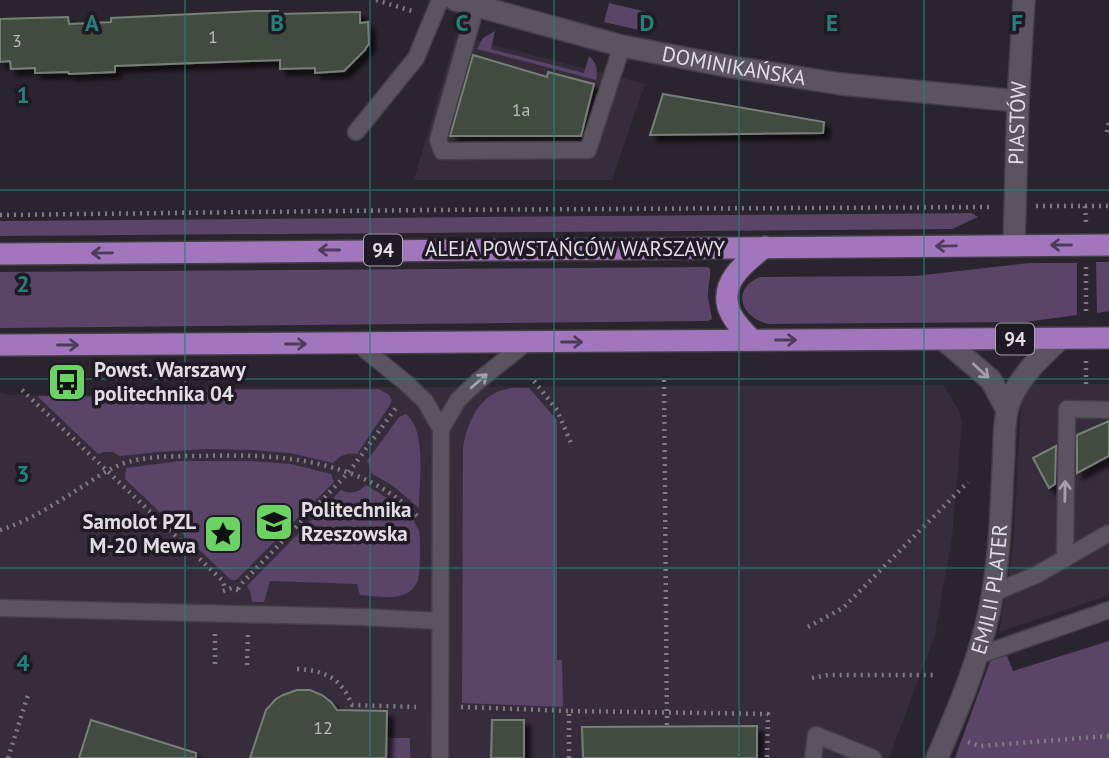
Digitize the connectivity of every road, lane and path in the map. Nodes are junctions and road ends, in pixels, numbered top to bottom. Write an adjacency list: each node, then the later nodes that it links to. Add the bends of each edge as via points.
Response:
1 (376, 0): 6 (path)
2 (440, 0): 6 (lane)
3 (455, 0): 5 (street, DOMINIKAŃSKA)
4 (1024, 0): 8 (street, PIASTÓW)
5 (476, 6): 7 (street, DOMINIKAŃSKA); 7 (lane, via 438,140 442,151 588,150)
6 (433, 17): 10 (lane, via 416,58)
7 (622, 46): 8 (street, DOMINIKAŃSKA, via 841,84)
8 (1018, 101): 14 (street, PIASTÓW)
9 (1109, 120): 11 (path)
10 (355, 132)
11 (1107, 132)
12 (1085, 206): 13 (path); 14 (path); 16 (path)
13 (1109, 206)
14 (1015, 207): 15 (path); 17 (street, PIASTÓW)
15 (0, 215)
16 (1086, 228)
17 (1014, 245): 18 (main road, ALEJA POWSTAŃCÓW WARSZAWY / 94, one-way to 17); 19 (main road, ALEJA POWSTAŃCÓW WARSZAWY / 94, one-way to 19)
18 (1109, 245)
19 (765, 247): 20 (main road, ALEJA POWSTAŃCÓW WARSZAWY / 94, one-way to 20); 25 (main road, via 737,271 726,299 730,313)
20 (0, 254)
21 (1086, 262): 22 (path)
22 (1086, 314)
23 (1109, 338): 24 (main road, 94)
24 (1060, 339): 26 (main road, 94); 35 (street, EMILII PLATER, via 1029,370)
25 (752, 340): 26 (main road, 94, one-way to 26); 27 (main road, 94, one-way to 25)
26 (944, 340): 35 (street, one-way to 35, via 991,380)
27 (527, 342): 28 (main road, 94); 38 (lane, one-way to 27, via 458,400)
28 (357, 343): 29 (main road, 94, one-way to 28); 38 (lane, via 425,401)
29 (0, 345)
30 (1086, 357): 36 (path)
31 (664, 380): 66 (path)
32 (534, 382): 39 (path, via 557,410)
33 (22, 390): 40 (path)
34 (400, 402): 41 (path)
35 (1007, 410): 49 (street, EMILII PLATER)
36 (1086, 410): 37 (lane); 46 (lane, one-way to 36, via 1067,409)
37 (1109, 410)
38 (441, 429): 52 (lane)
39 (571, 443)
40 (107, 470): 41 (path, via 131,461 226,455 313,462); 44 (path, via 39,513); 47 (path, via 223,581)
41 (349, 472): 43 (path, via 396,496); 48 (path)
42 (968, 482): 53 (path, via 843,608)
43 (422, 521)
44 (0, 530)
45 (1109, 533): 46 (lane)
46 (1065, 559): 49 (lane)
47 (225, 589)
48 (238, 589)
49 (993, 593): 56 (street, EMILII PLATER)
50 (0, 608): 52 (lane)
51 (1109, 610): 56 (lane)
52 (440, 621): 71 (lane)
53 (808, 627)
54 (215, 642): 57 (path)
55 (248, 643): 58 (path)
56 (976, 656): 68 (street, EMILII PLATER)
57 (215, 664)
58 (247, 665)
59 (297, 669): 63 (path, via 331,676 352,705)
60 (934, 675): 61 (path)
61 (813, 678)
62 (28, 695): 70 (path)
63 (416, 707)
64 (457, 707): 65 (path)
65 (569, 711): 66 (path); 72 (path)
66 (667, 713): 67 (path); 73 (path, via 768,714)
67 (667, 726)
68 (947, 736): 69 (path, via 980,746); 76 (street, EMILII PLATER)
69 (1109, 736)
70 (8, 758)
71 (440, 758)
72 (569, 758)
73 (767, 758)
74 (813, 758): 75 (lane, via 816,735)
75 (873, 758)
76 (937, 758)

